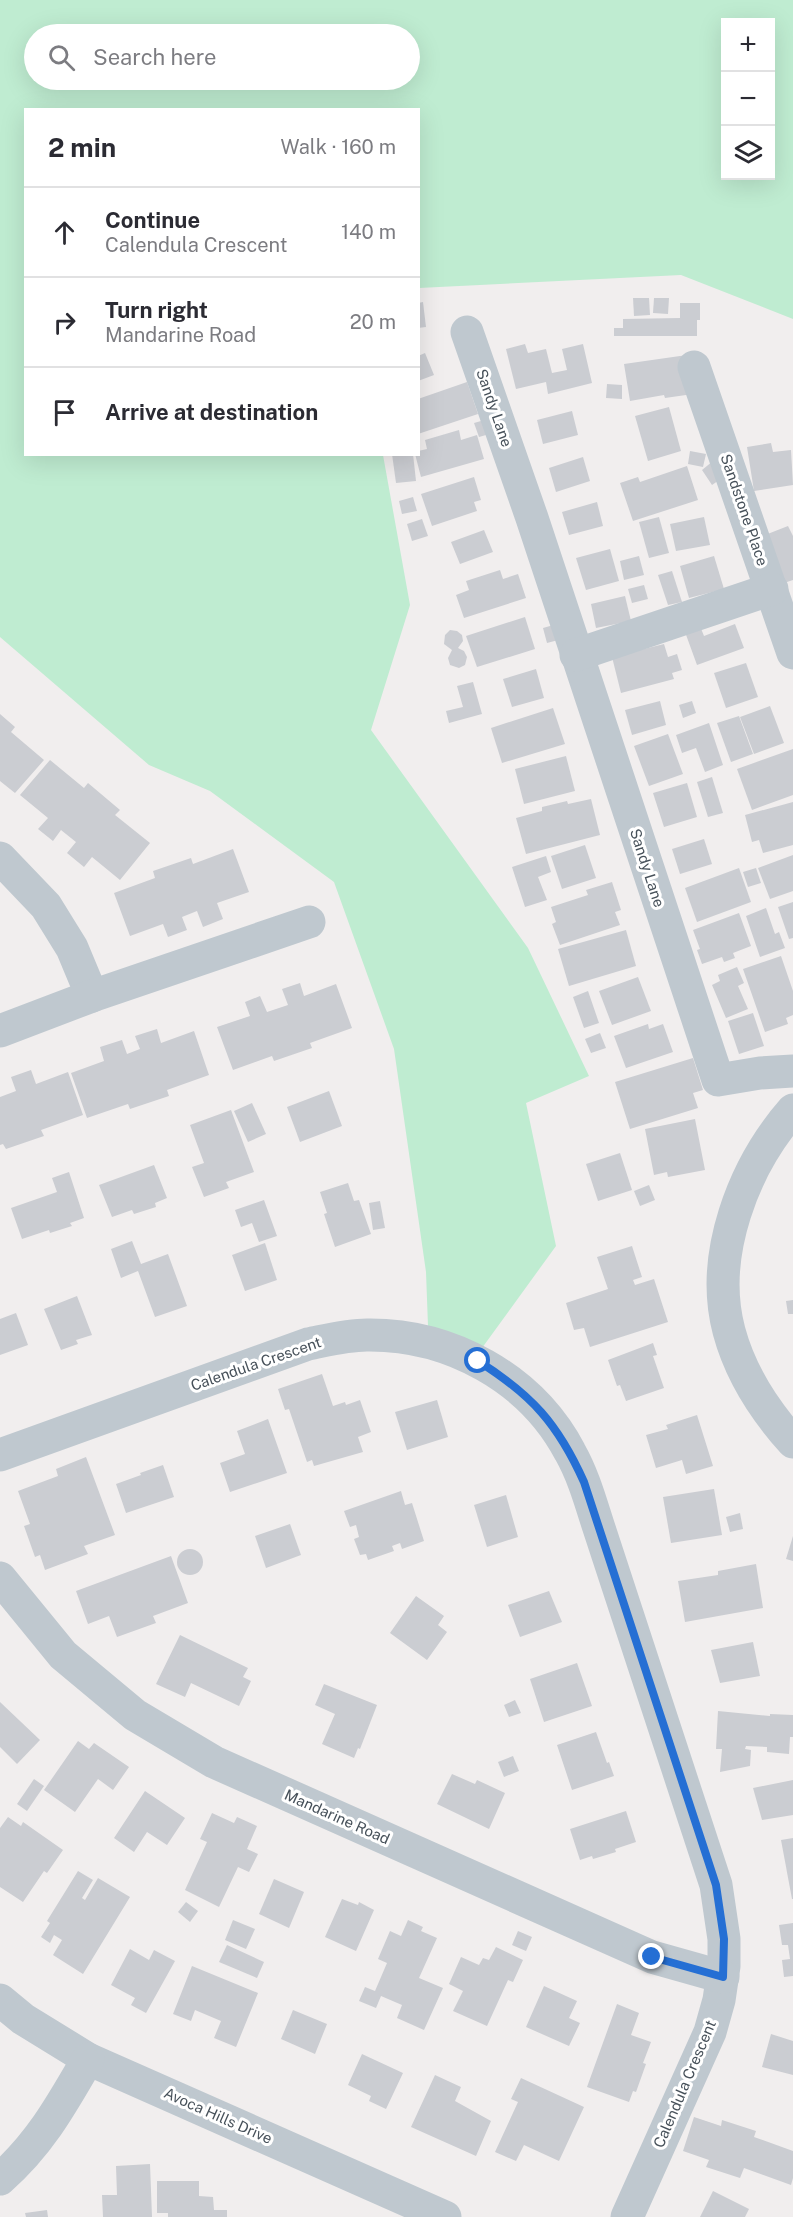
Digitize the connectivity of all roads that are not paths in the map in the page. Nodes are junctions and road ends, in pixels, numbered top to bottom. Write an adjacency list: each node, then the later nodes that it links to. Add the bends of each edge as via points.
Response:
1 (467, 332): 5 (street, Sandy Lane)
2 (694, 367): 3 (street, Sandstone Place)
3 (781, 600): 4 (street, Sandstone Place); 5 (street)
4 (793, 653)
5 (576, 656): 10 (street, Sandy Lane, via 718,1080)
6 (0, 858): 8 (street, via 46,906 72,948)
7 (309, 922): 8 (street)
8 (92, 996): 9 (street)
9 (0, 1031)
10 (793, 1071)
11 (793, 1110): 12 (street, via 777,1129 747,1182 733,1220 723,1297 740,1361 758,1397)
12 (793, 1442)
13 (0, 1455): 15 (street, Calendula Crescent, via 309,1344 337,1338 395,1336 424,1341 478,1361 506,1378 553,1424 584,1482 716,1885 724,1939)
14 (0, 1578): 15 (street, Mandarine Road, via 63,1655 135,1715 214,1762 652,1957)
15 (723, 1977): 20 (street, Calendula Crescent, via 710,2032)
16 (0, 2000): 17 (street, Avoca Hills Drive)
17 (88, 2059): 18 (street, via 50,2124); 19 (street, Avoca Hills Drive)
18 (0, 2179)
19 (445, 2217)
20 (627, 2217)

